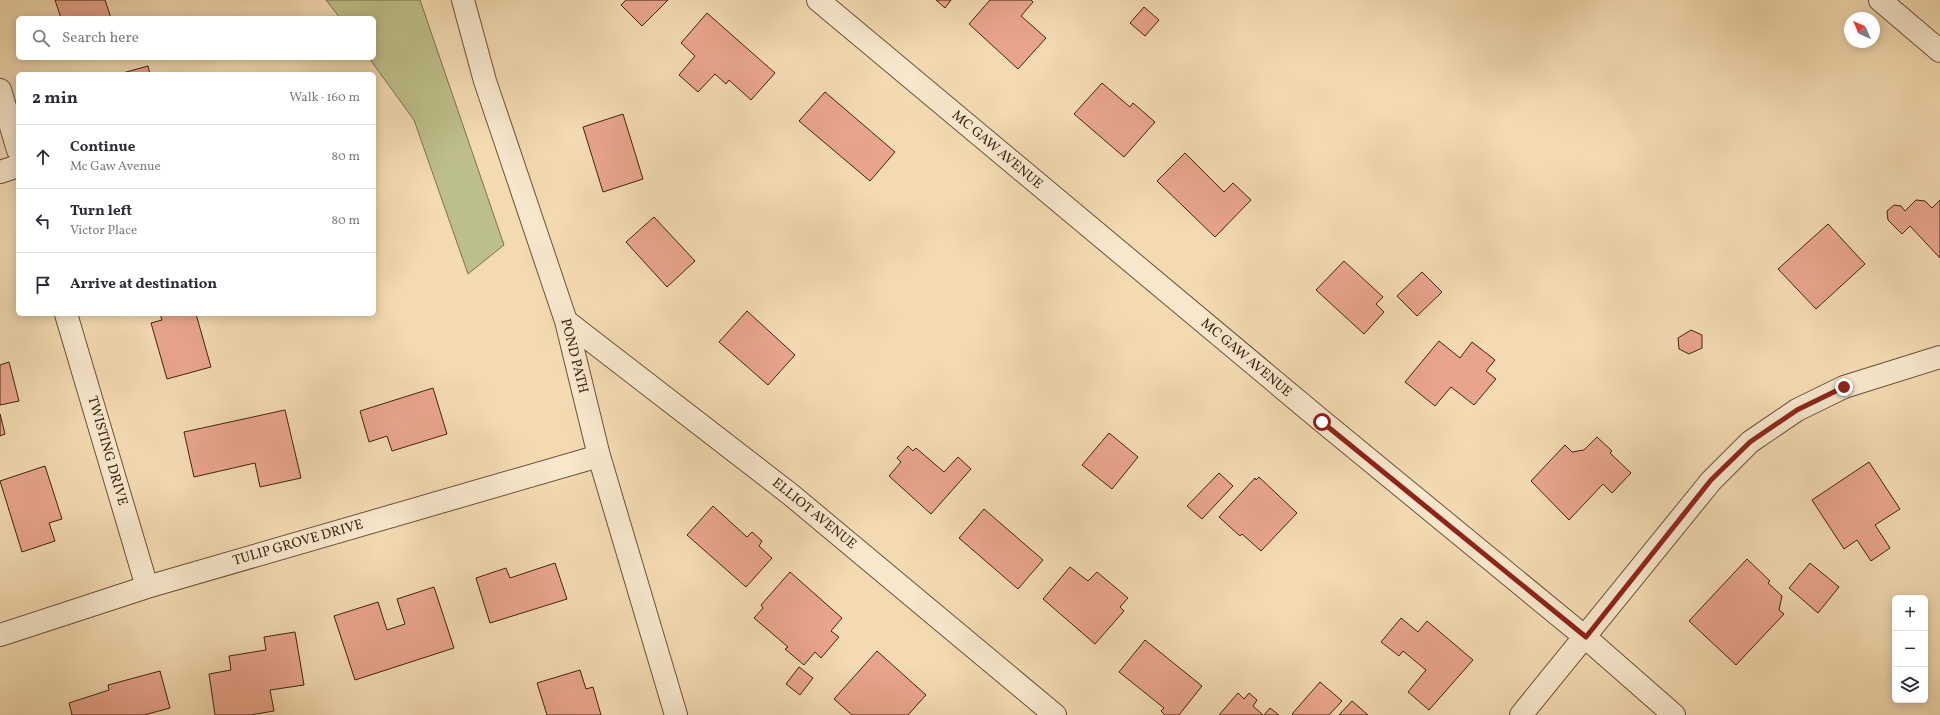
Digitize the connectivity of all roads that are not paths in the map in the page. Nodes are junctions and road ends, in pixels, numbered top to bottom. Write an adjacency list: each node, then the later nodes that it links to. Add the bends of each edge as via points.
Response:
1 (463, 0): 10 (street, POND PATH, via 485,81)
2 (818, 0): 15 (street, MC GAW AVENUE, via 1322,422)
3 (1880, 0): 4 (street)
4 (1940, 51)
5 (0, 90): 6 (street)
6 (16, 143)
7 (16, 167): 8 (street)
8 (0, 172)
9 (67, 316): 13 (street, TWISTING DRIVE)
10 (566, 321): 12 (street, POND PATH); 17 (street, ELLIOT AVENUE, via 790,494)
11 (1940, 357): 15 (street, via 1844,387 1797,410 1750,442 1711,480)
12 (599, 456): 13 (street, TULIP GROVE DRIVE); 16 (street, POND PATH)
13 (147, 587): 14 (street, TULIP GROVE DRIVE)
14 (0, 635)
15 (1586, 637): 18 (street); 19 (street, MC GAW AVENUE)
16 (676, 715)
17 (1055, 715)
18 (1521, 715)
19 (1674, 715)

